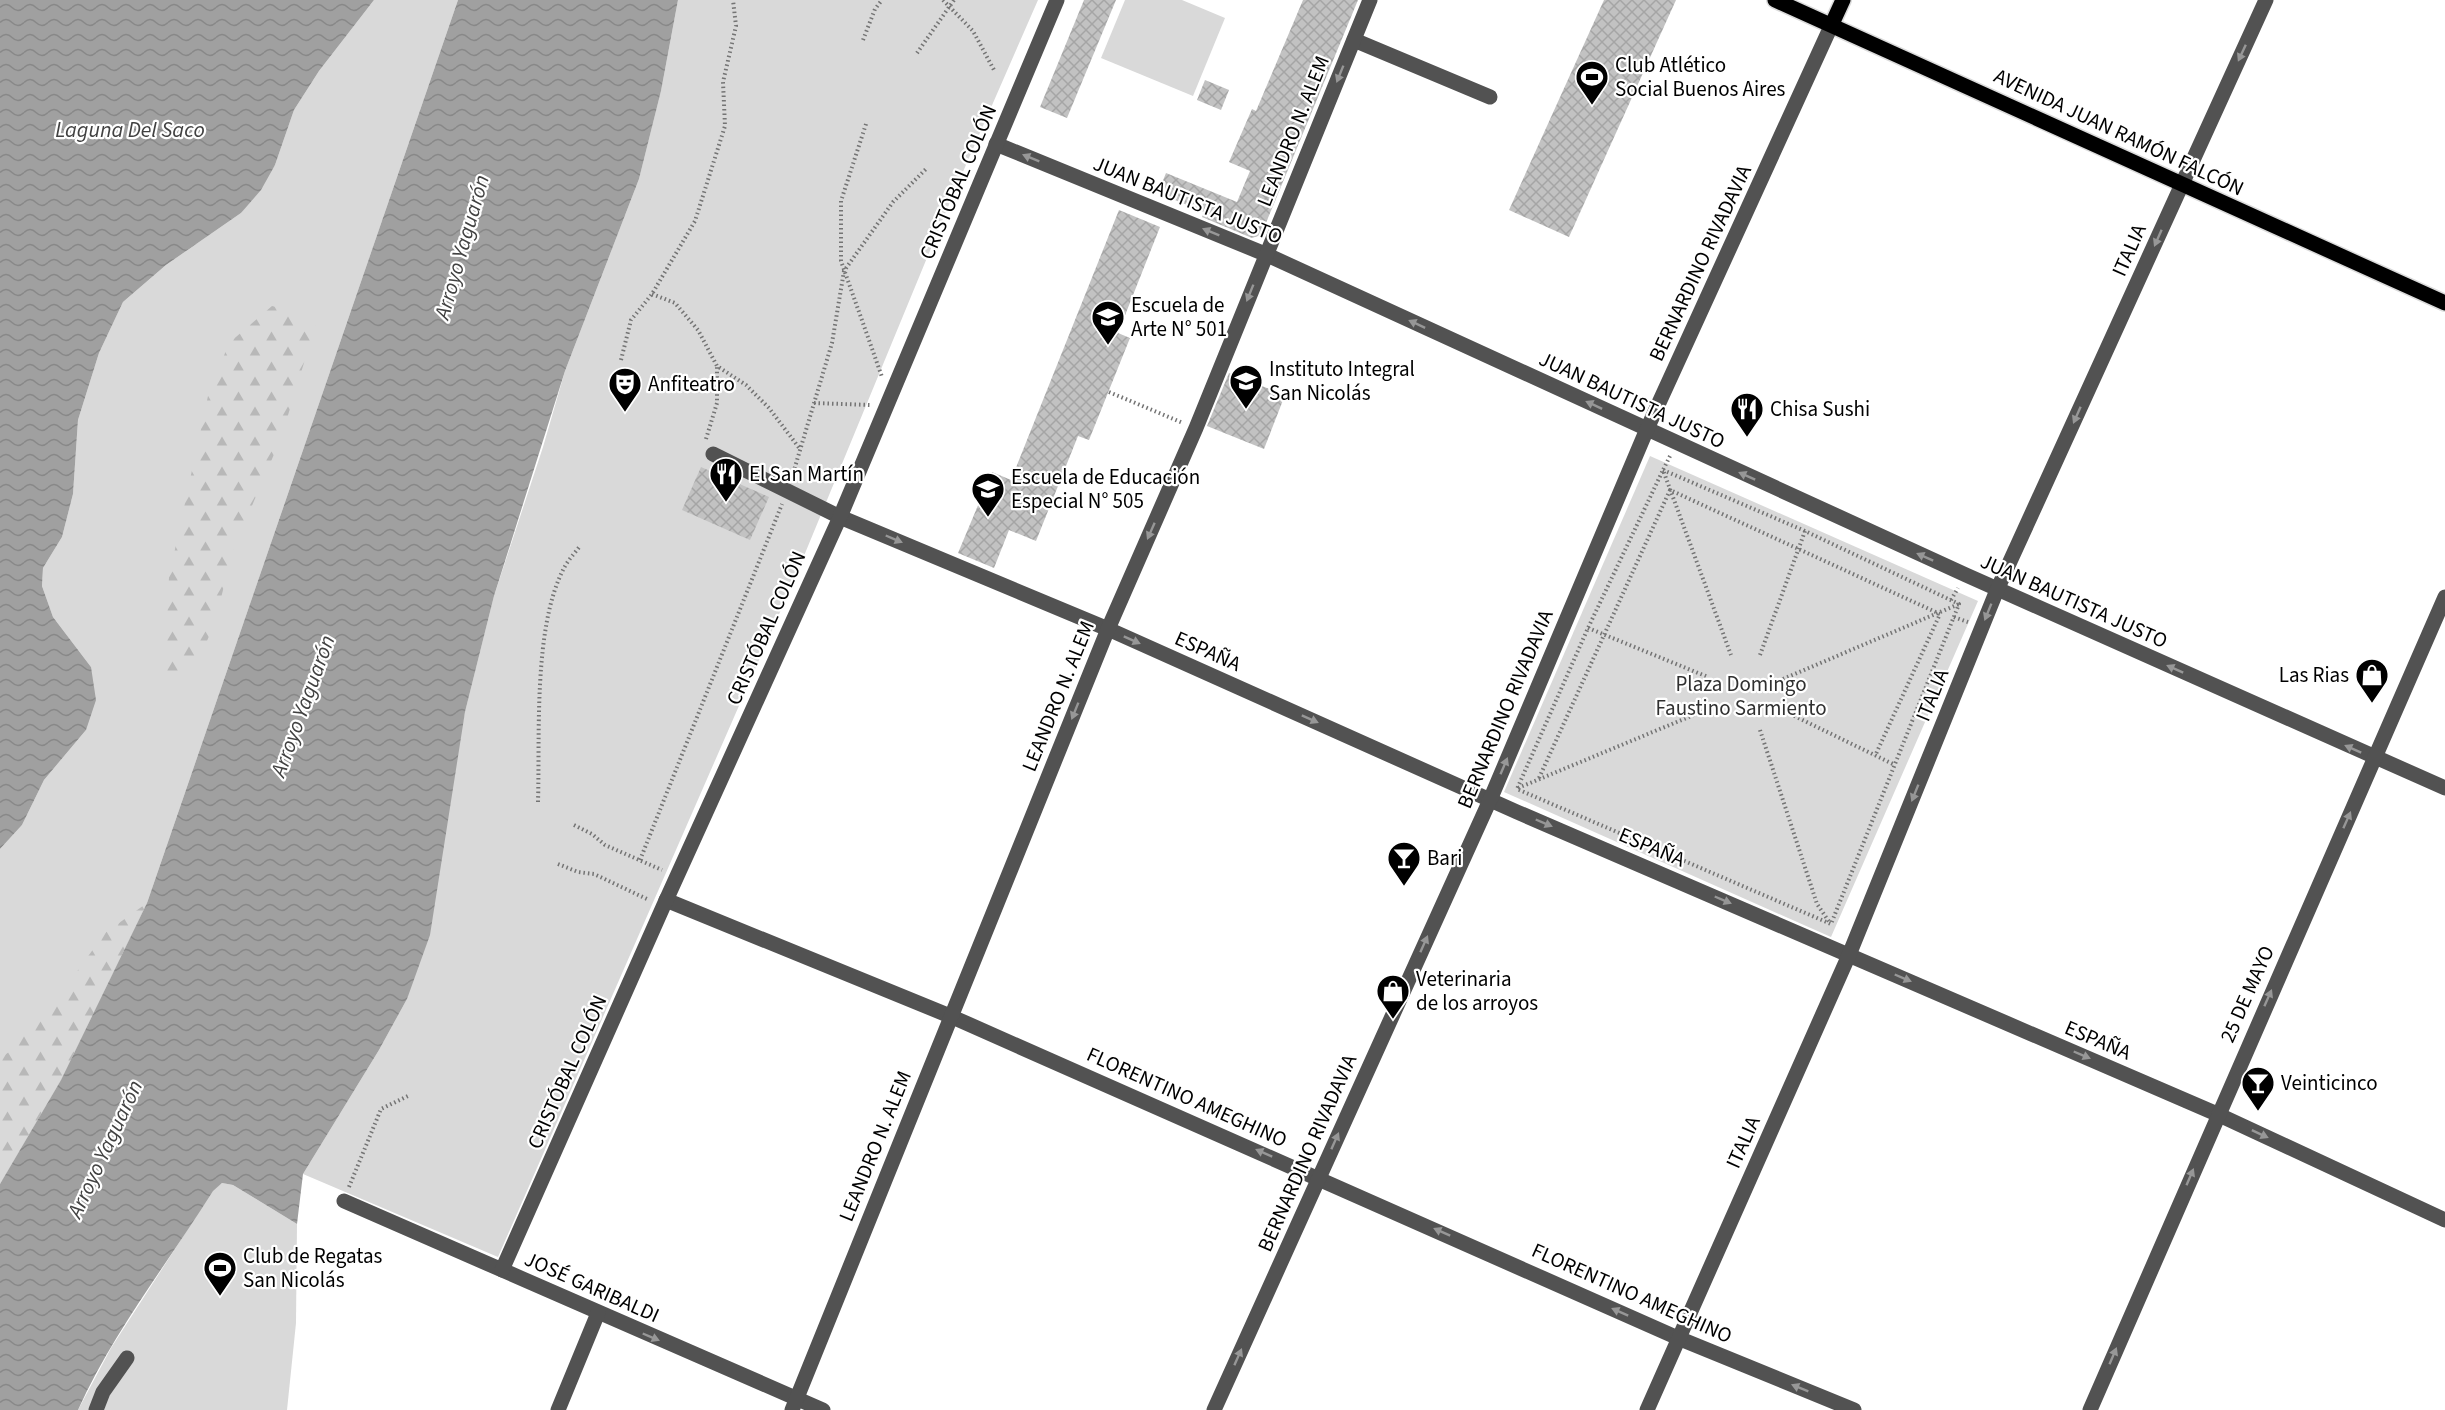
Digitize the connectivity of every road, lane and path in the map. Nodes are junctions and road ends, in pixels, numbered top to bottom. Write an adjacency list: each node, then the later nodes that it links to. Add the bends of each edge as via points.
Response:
1 (733, 0): 23 (path, via 736,26 723,82 725,126 696,221)
2 (882, 0): 12 (path)
3 (943, 0): 10 (path)
4 (954, 0): 10 (path)
5 (1058, 0): 18 (street, CRISTÓBAL COLÓN)
6 (1370, 0): 13 (street, LEANDRO N. ALEM)
7 (1775, 0): 11 (main road, AVENIDA JUAN RAMÓN FALCÓN)
8 (1843, 0): 11 (main road)
9 (2266, 0): 20 (street, ITALIA, one-way to 20)
10 (950, 5): 14 (path); 15 (path, via 973,31)
11 (1832, 24): 20 (main road, AVENIDA JUAN RAMÓN FALCÓN); 31 (street, BERNARDINO RIVADAVIA)
12 (863, 40)
13 (1354, 40): 16 (street); 21 (street, LEANDRO N. ALEM, one-way to 21)
14 (917, 53)
15 (994, 70)
16 (1490, 97)
17 (866, 124): 22 (path, via 841,201)
18 (996, 144): 21 (street, JUAN BAUTISTA JUSTO, one-way to 18); 28 (street, CRISTÓBAL COLÓN)
19 (926, 168): 22 (path, via 893,202)
20 (2182, 184): 24 (main road, AVENIDA JUAN RAMÓN FALCÓN); 43 (street, ITALIA, one-way to 43)
21 (1265, 254): 30 (street, LEANDRO N. ALEM, one-way to 30); 31 (street, JUAN BAUTISTA JUSTO, one-way to 21)
22 (844, 270): 28 (path); 29 (path, via 832,343)
23 (652, 294): 25 (path, via 631,320); 26 (path, via 675,303 698,330)
24 (2445, 303)
25 (621, 360)
26 (717, 366): 32 (path, via 717,403); 34 (path, via 746,385 769,408)
27 (1108, 392): 30 (path)
28 (889, 400): 29 (path, via 865,407); 39 (street, CRISTÓBAL COLÓN)
29 (814, 403): 34 (path)
30 (1196, 428): 48 (street, LEANDRO N. ALEM, one-way to 48)
31 (1647, 429): 33 (street, JUAN BAUTISTA JUSTO); 63 (street, BERNARDINO RIVADAVIA, one-way to 31)
32 (706, 439)
33 (1675, 443): 36 (path); 43 (street, JUAN BAUTISTA JUSTO, one-way to 33)
34 (800, 450): 37 (path)
35 (713, 454): 37 (street, ESPAÑA)
36 (1664, 470): 38 (path); 40 (path); 47 (path)
37 (788, 490): 39 (street, ESPAÑA); 66 (path)
38 (1670, 490): 42 (path); 49 (path); 50 (path)
39 (840, 517): 48 (street, ESPAÑA, one-way to 48); 68 (street, CRISTÓBAL COLÓN)
40 (1805, 531): 42 (path); 45 (path)
41 (580, 546): 64 (path, via 564,568 551,601 543,659)
42 (1797, 548): 46 (path); 51 (path)
43 (1997, 590): 58 (street, JUAN BAUTISTA JUSTO, one-way to 43); 71 (street, ITALIA, one-way to 71)
44 (2445, 597): 58 (street, 25 DE MAYO)
45 (1959, 604): 46 (path); 59 (path)
46 (1940, 614): 53 (path); 57 (path)
47 (1587, 628): 49 (path); 62 (path)
48 (1108, 629): 63 (street, ESPAÑA, one-way to 63); 72 (street, LEANDRO N. ALEM, one-way to 72)
49 (1604, 634): 52 (path); 60 (path)
50 (1731, 655)
51 (1760, 655)
52 (1708, 677)
53 (1783, 679)
54 (1708, 709): 60 (path)
55 (1782, 710): 57 (path)
56 (1760, 730): 70 (path, via 1817,904)
57 (1875, 756): 59 (path)
58 (2375, 758): 61 (street, JUAN BAUTISTA JUSTO); 74 (street, 25 DE MAYO, one-way to 58)
59 (1895, 765): 70 (path)
60 (1539, 778): 62 (path)
61 (2445, 788)
62 (1517, 789): 70 (path)
63 (1490, 800): 71 (street, ESPAÑA, one-way to 71); 75 (street, BERNARDINO RIVADAVIA, one-way to 63)
64 (538, 802)
65 (573, 825): 66 (path)
66 (640, 860): 68 (path)
67 (558, 864): 69 (path, via 594,874)
68 (676, 877): 69 (street, CRISTÓBAL COLÓN)
69 (664, 903): 72 (street, FLORENTINO AMEGHINO); 78 (street, CRISTÓBAL COLÓN)
70 (1831, 924)
71 (1849, 955): 74 (street, ESPAÑA, one-way to 74); 80 (street, ITALIA)
72 (950, 1016): 75 (street, FLORENTINO AMEGHINO, one-way to 72); 82 (street, LEANDRO N. ALEM)
73 (410, 1095): 76 (path, via 381,1109)
74 (2217, 1114): 77 (street, ESPAÑA, one-way to 77); 89 (street, 25 DE MAYO, one-way to 74)
75 (1318, 1177): 80 (street, FLORENTINO AMEGHINO, one-way to 75); 86 (street, BERNARDINO RIVADAVIA, one-way to 75)
76 (344, 1202): 78 (street, JOSÉ GARIBALDI)
77 (2445, 1220)
78 (502, 1270): 79 (street, JOSÉ GARIBALDI)
79 (598, 1313): 82 (street, JOSÉ GARIBALDI, one-way to 82); 84 (street)
80 (1678, 1338): 87 (street, ITALIA); 88 (street, FLORENTINO AMEGHINO, one-way to 80)
81 (127, 1358): 83 (street, via 103,1392)
82 (794, 1405): 85 (street, JOSÉ GARIBALDI)
83 (96, 1410)
84 (558, 1410)
85 (823, 1410)
86 (1214, 1410)
87 (1647, 1410)
88 (1854, 1410)
89 (2090, 1410)

